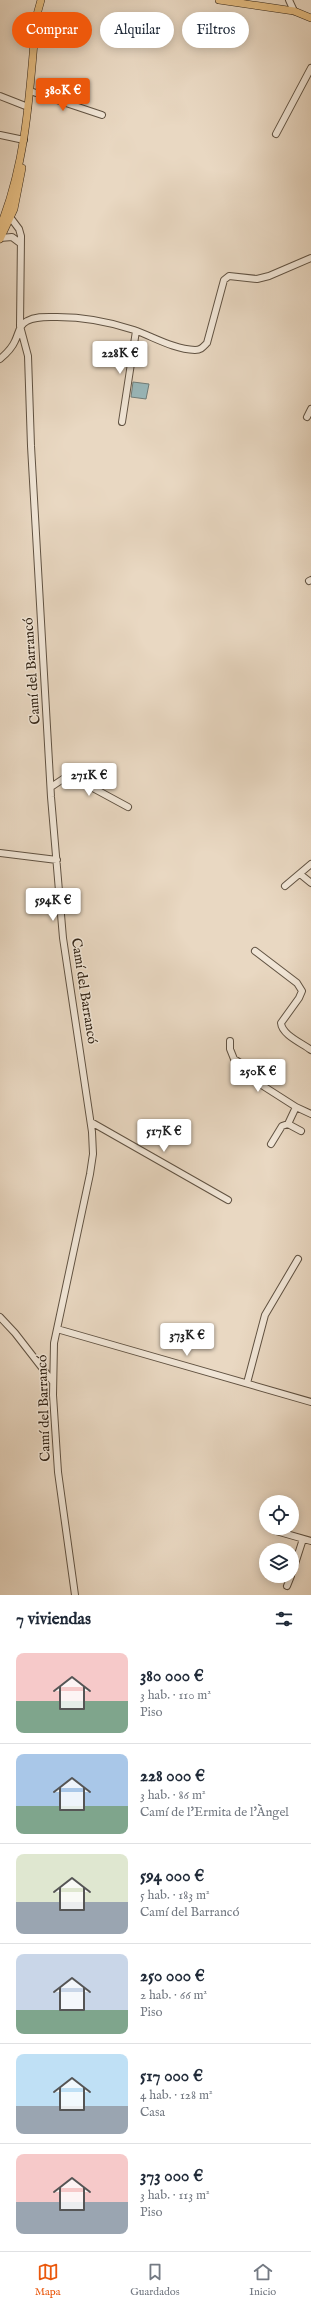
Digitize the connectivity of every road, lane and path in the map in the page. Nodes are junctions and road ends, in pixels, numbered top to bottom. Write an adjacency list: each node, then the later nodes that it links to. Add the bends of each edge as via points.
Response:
1 (42, 0): 7 (main road, via 36,18)
2 (219, 0): 4 (main road)
3 (289, 0): 4 (street)
4 (294, 12): 5 (main road)
5 (311, 18)
6 (311, 68): 11 (street)
7 (30, 91): 9 (main road); 10 (street)
8 (0, 96): 9 (street)
9 (28, 108): 13 (main road)
10 (102, 115)
11 (276, 134)
12 (0, 135): 13 (street)
13 (24, 140): 14 (main road, via 20,183); 15 (main road, via 11,198 12,205)
14 (12, 221): 15 (main road); 18 (street, Camí del Barrancó, via 19,229)
15 (5, 227): 16 (main road); 17 (main road); 18 (street)
16 (0, 233)
17 (0, 238): 18 (street)
18 (18, 241): 20 (street, Camí del Barrancó)
19 (311, 258): 21 (street, via 269,276 257,279 229,276 224,280 207,343 202,349 195,350 153,340)
20 (20, 326): 21 (street, via 34,318 71,317); 22 (street, via 15,341); 26 (street, Camí del Barrancó, via 29,362 31,446)
21 (136, 331): 25 (street)
22 (0, 359)
23 (311, 409): 24 (street)
24 (307, 417)
25 (122, 422)
26 (51, 787): 27 (street, via 69,775); 29 (street, Camí del Barrancó)
27 (128, 807)
28 (0, 853): 29 (street)
29 (56, 860): 39 (street, Camí del Barrancó, via 63,938)
30 (311, 864): 31 (street)
31 (300, 874): 32 (street); 33 (street)
32 (311, 883)
33 (286, 886)
34 (255, 951): 36 (street, via 297,983 302,991 300,998 281,1023 281,1027 285,1033)
35 (230, 1041): 37 (street, via 234,1059 254,1071 260,1084)
36 (311, 1050)
37 (296, 1107): 38 (street); 40 (street)
38 (311, 1114)
39 (91, 1122): 43 (street); 46 (street, Camí del Barrancó, via 93,1154 90,1174)
40 (288, 1124): 41 (street); 42 (street, via 282,1126)
41 (301, 1131)
42 (271, 1144)
43 (228, 1200)
44 (298, 1258): 48 (street, via 265,1315)
45 (0, 1317): 47 (street)
46 (57, 1329): 47 (street, Camí del Barrancó); 48 (street)
47 (53, 1382): 56 (street, Camí del Barrancó, via 58,1472)
48 (247, 1383): 49 (street)
49 (311, 1402)
50 (290, 1535): 51 (street)
51 (303, 1539): 52 (street); 53 (street)
52 (311, 1541)
53 (299, 1551)
54 (289, 1583): 55 (street)
55 (288, 1586)
56 (75, 1595)

